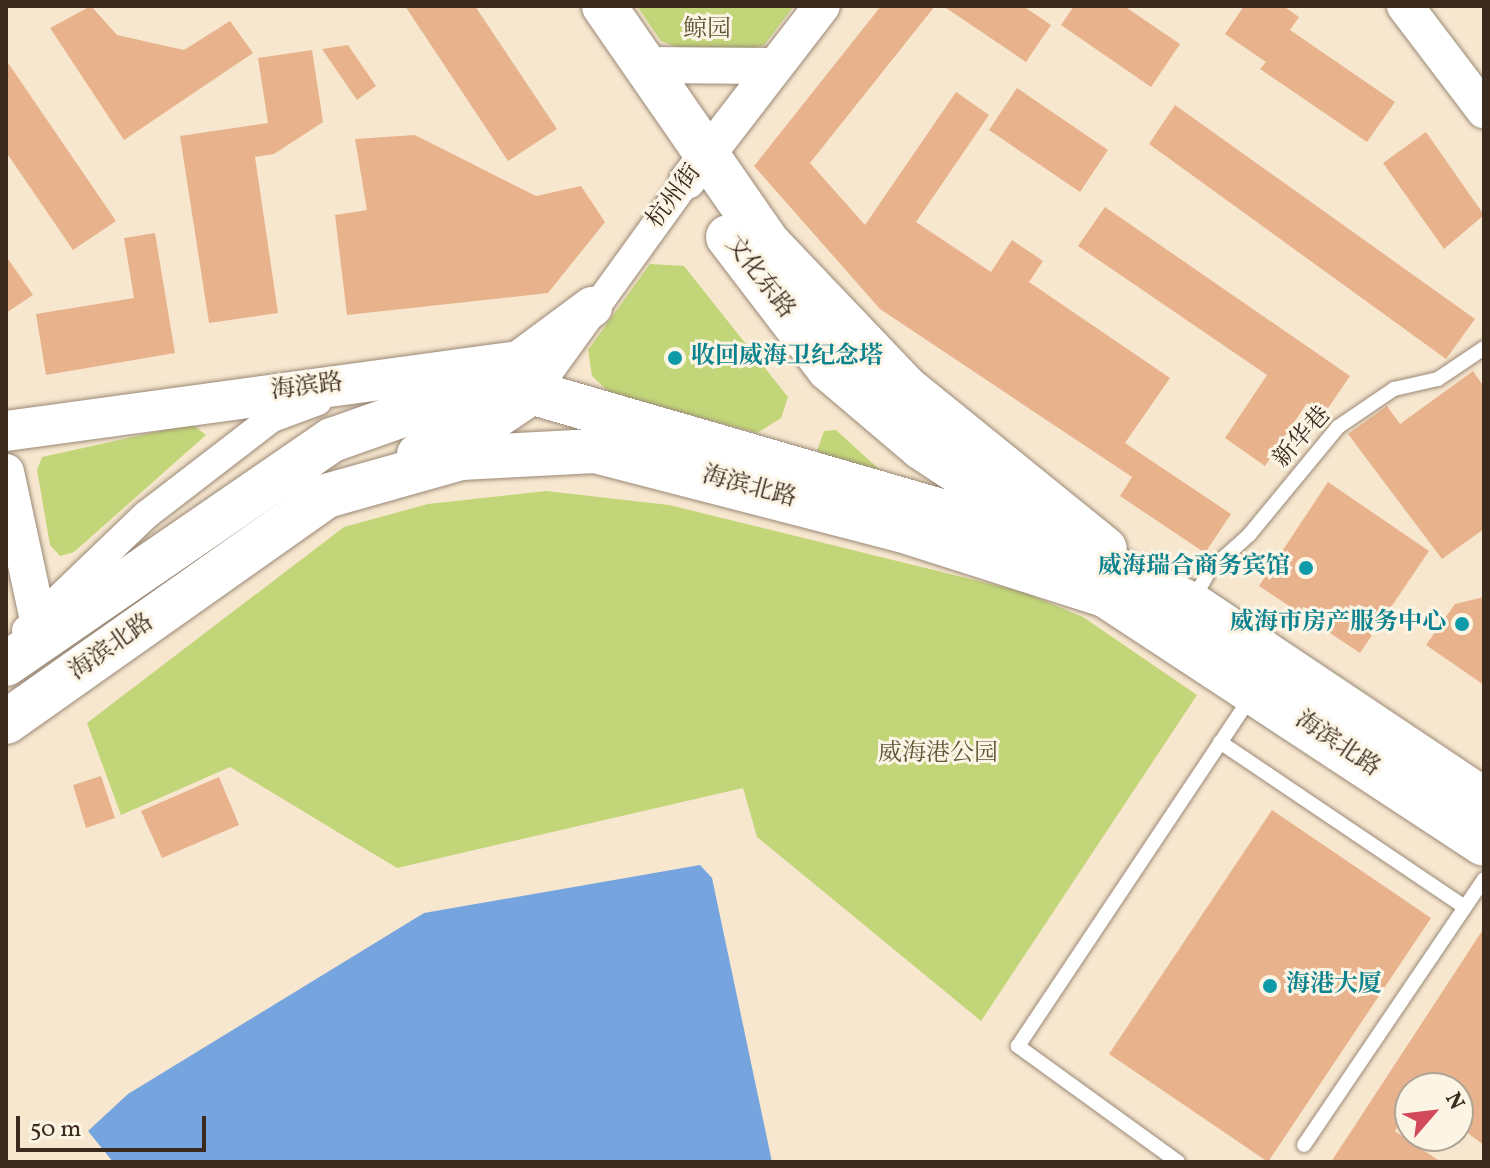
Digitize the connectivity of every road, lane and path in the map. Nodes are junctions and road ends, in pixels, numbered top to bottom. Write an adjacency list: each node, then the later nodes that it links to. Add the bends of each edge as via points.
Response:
1 (571, 6): 8 (main road, 文化东路)
2 (604, 6): 5 (main road)
3 (822, 6): 6 (street, 杭州街)
4 (1405, 6): 7 (street)
5 (643, 65): 6 (street); 8 (main road)
6 (775, 66): 8 (street, 杭州街)
7 (1484, 110)
8 (696, 170): 9 (street, 杭州街); 16 (main road, 文化东路, via 829,369 922,448); 17 (main road, via 905,387)
9 (592, 307): 11 (main road, 海滨路, via 519,361); 12 (street, 杭州街)
10 (1484, 348): 19 (lane, 新华巷, via 1438,379 1394,389 1338,427 1249,535 1209,571)
11 (379, 379): 13 (main road, 海滨路); 20 (street, via 272,418 146,515)
12 (534, 393): 15 (main road, via 476,432); 16 (main road, 海滨北路); 20 (main road, 海滨北路, via 425,407 332,440)
13 (6, 431)
14 (6, 472): 20 (street)
15 (326, 496): 18 (main road, 海滨北路, via 461,458 595,451 901,530); 23 (main road, 海滨北路)
16 (1075, 550): 17 (main road, 海滨北路); 18 (main road, 文化东路)
17 (1149, 584): 19 (main road, 海滨北路)
18 (1105, 595): 19 (main road, 海滨北路)
19 (1185, 622): 22 (main road, 海滨北路); 25 (main road, 海滨北路)
20 (29, 635): 21 (main road, 海滨北路)
21 (6, 664)
22 (1256, 690): 24 (lane); 26 (main road, 海滨北路)
23 (6, 722)
24 (1220, 742): 28 (lane); 30 (lane, via 1018,1046)
25 (1484, 800)
26 (1484, 844)
27 (1484, 879): 28 (lane)
28 (1465, 907): 29 (lane)
29 (1304, 1145)
30 (1178, 1162)

